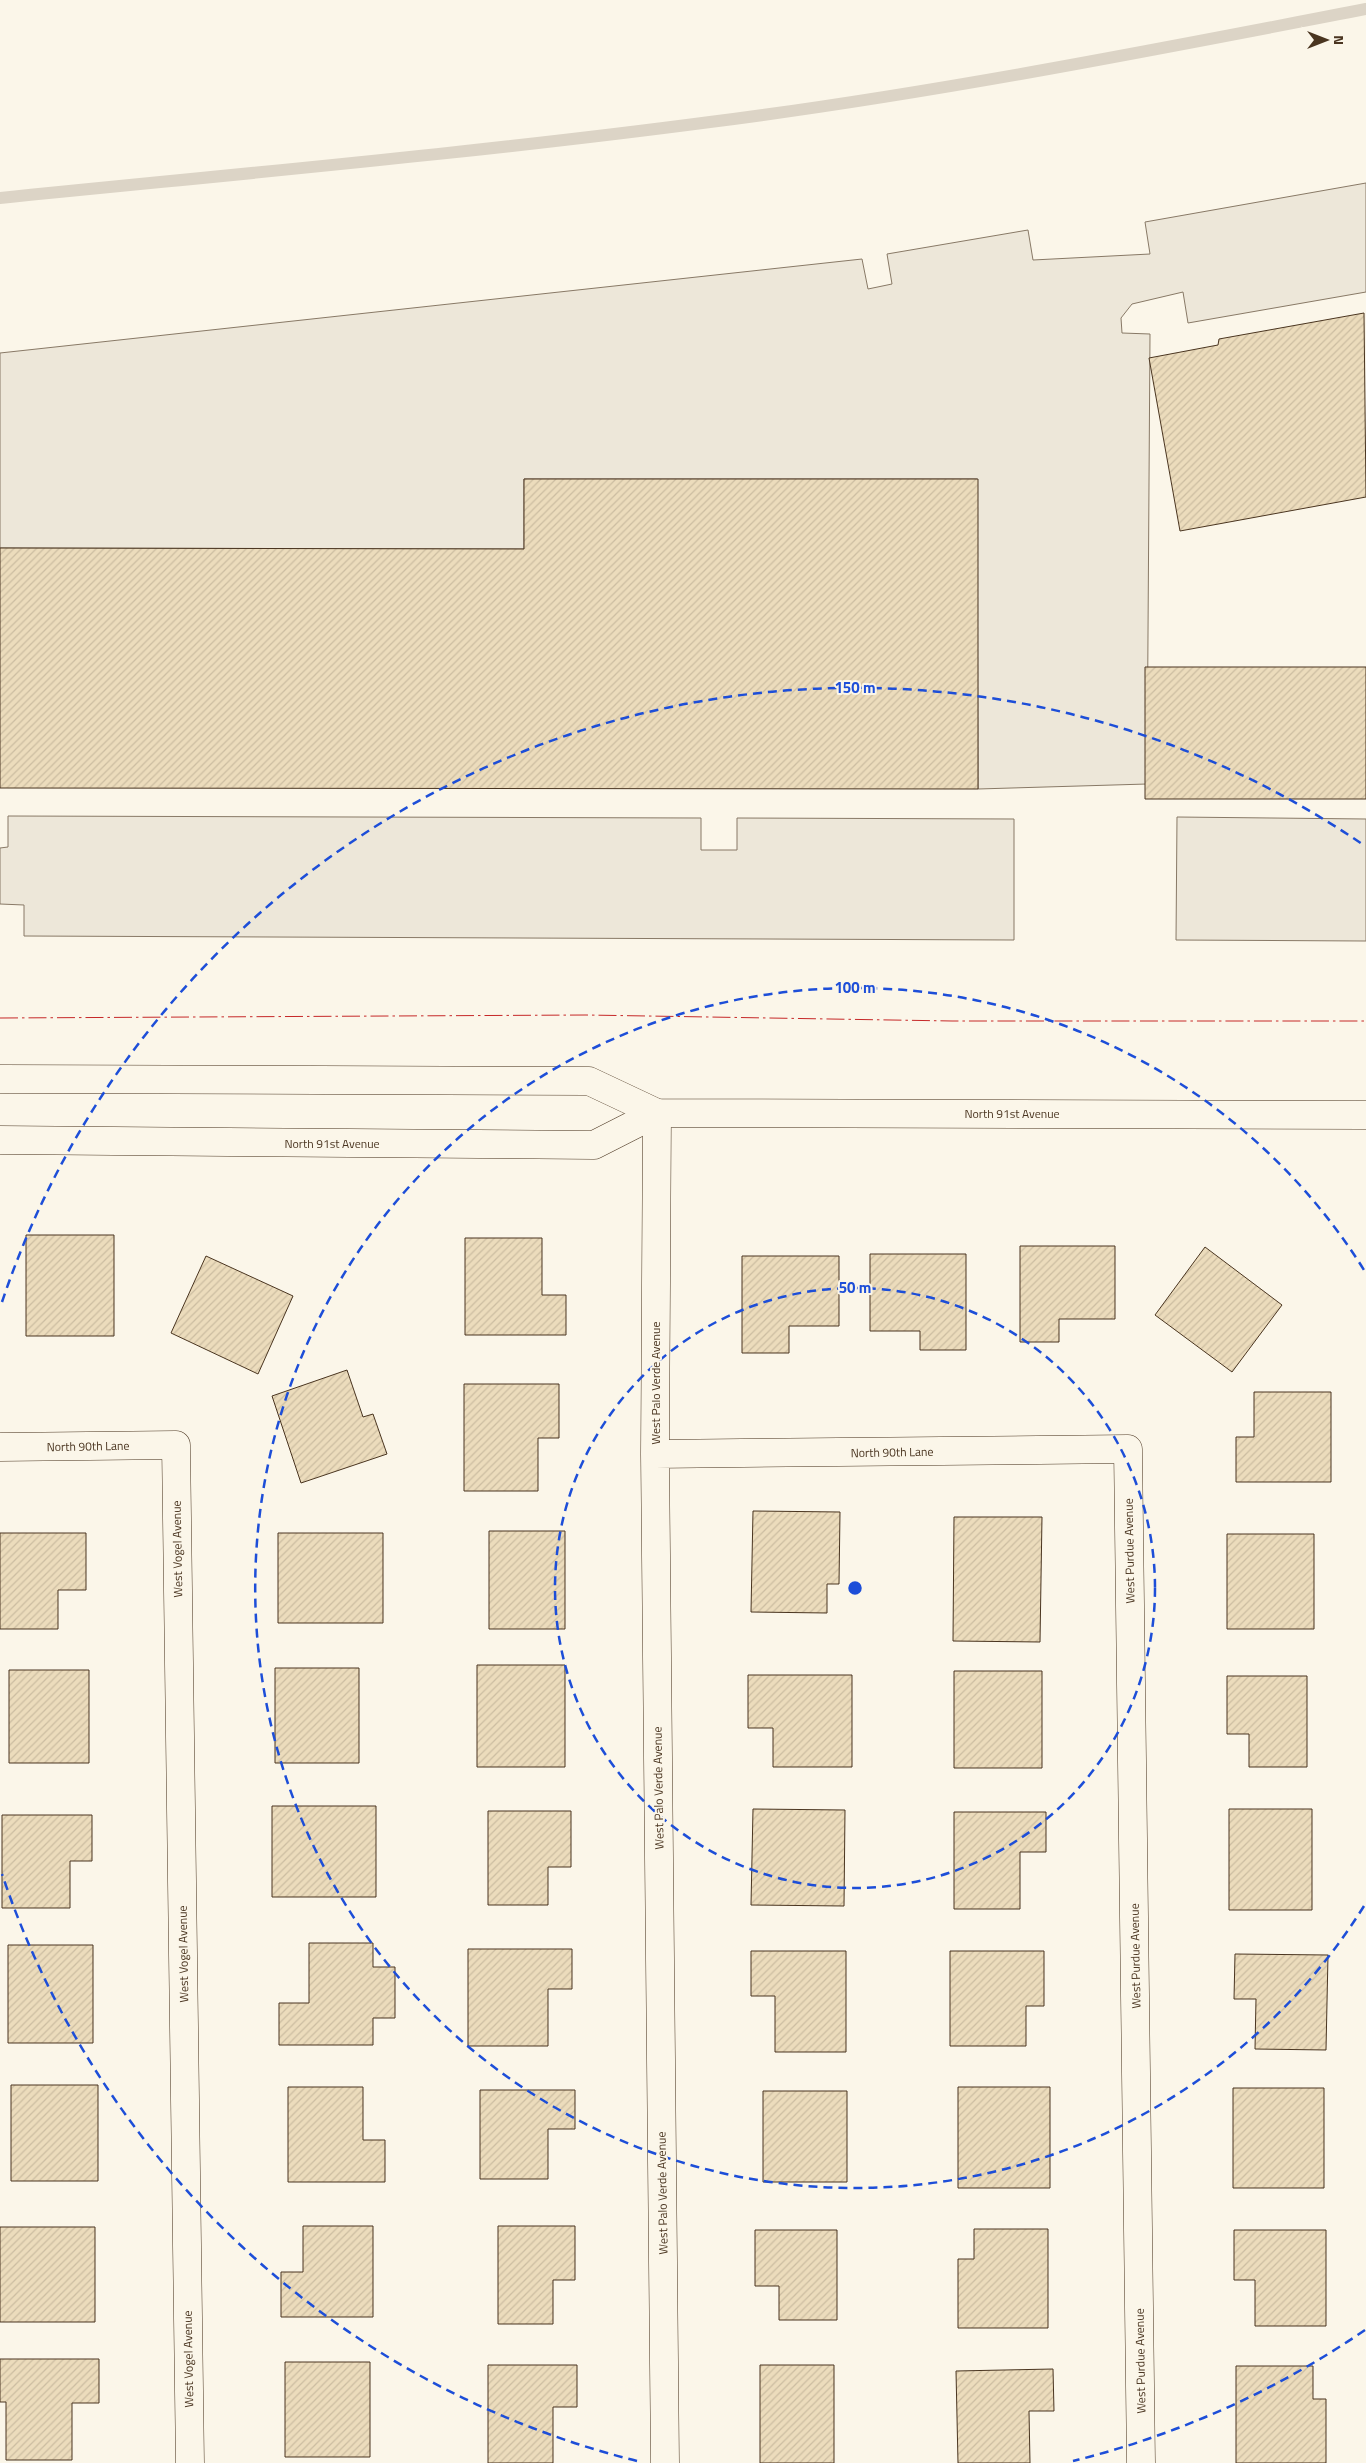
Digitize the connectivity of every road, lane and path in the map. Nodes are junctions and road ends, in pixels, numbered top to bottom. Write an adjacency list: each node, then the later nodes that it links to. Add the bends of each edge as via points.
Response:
1 (0, 1078): 2 (street, North 91st Avenue, via 589,1081)
2 (658, 1114): 3 (street, North 91st Avenue); 4 (street, North 91st Avenue, via 594,1145); 8 (street, West Palo Verde Avenue)
3 (1366, 1115)
4 (0, 1140)
5 (176, 1445): 6 (street, North 90th Lane); 9 (street, West Vogel Avenue)
6 (0, 1447)
7 (1128, 1450): 8 (street, North 90th Lane); 11 (street, West Purdue Avenue)
8 (656, 1454): 10 (street, West Palo Verde Avenue)
9 (190, 2463)
10 (665, 2463)
11 (1142, 2463)

